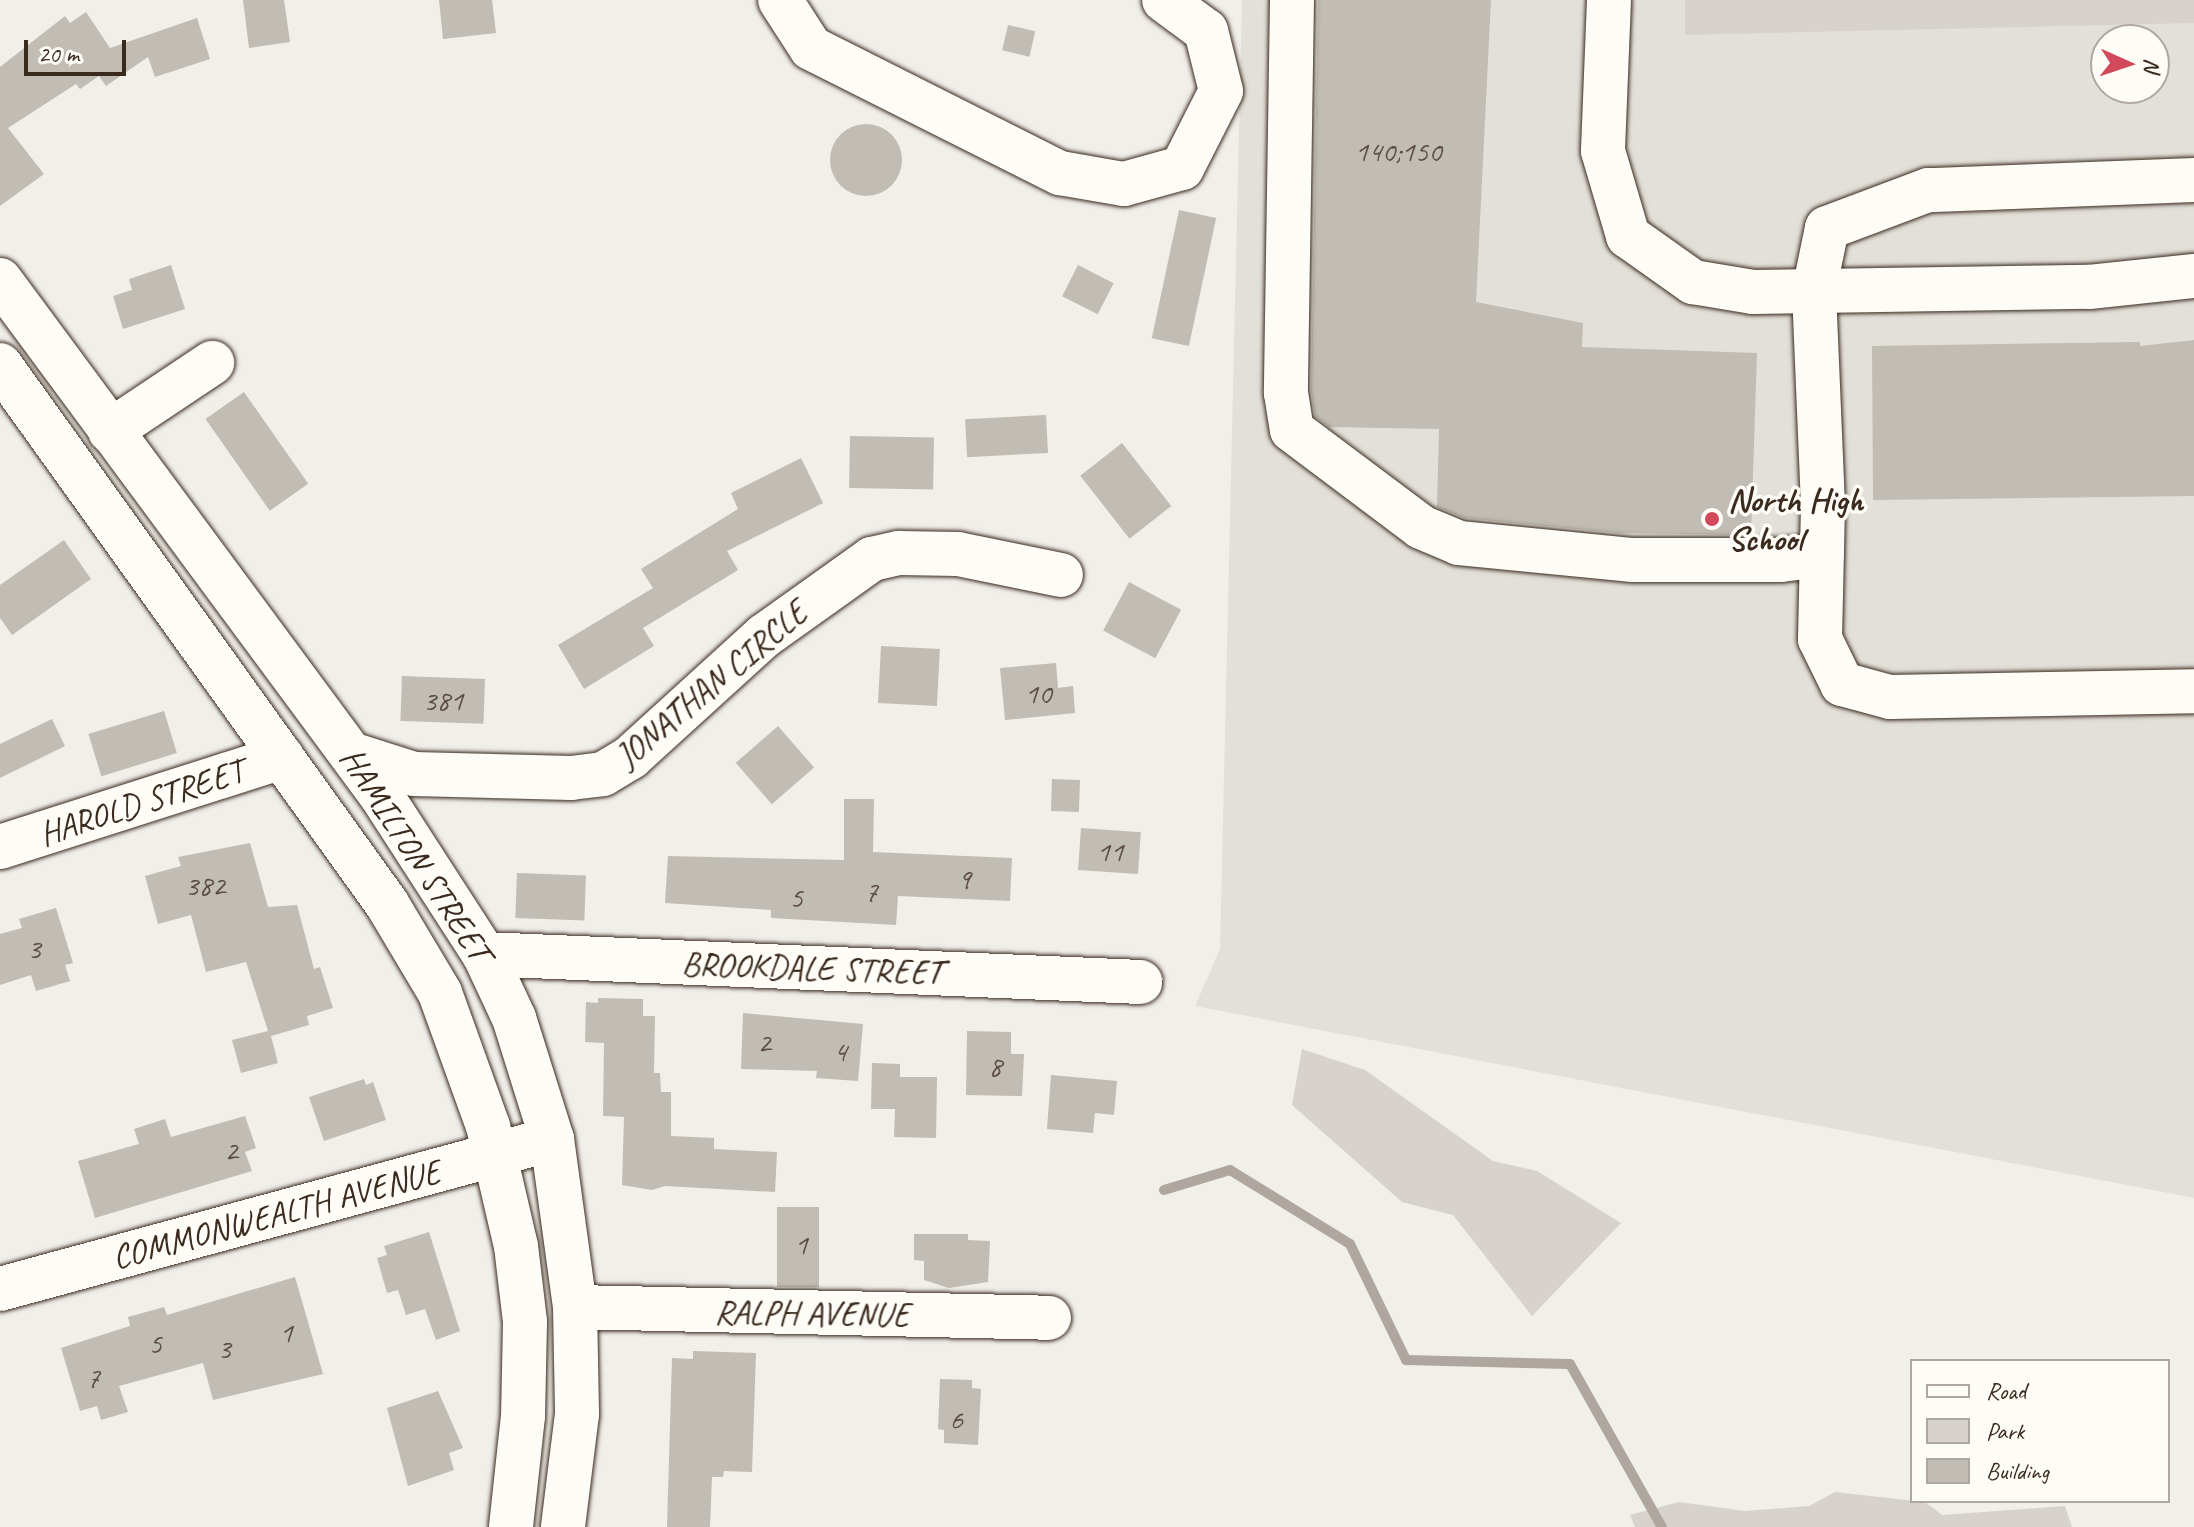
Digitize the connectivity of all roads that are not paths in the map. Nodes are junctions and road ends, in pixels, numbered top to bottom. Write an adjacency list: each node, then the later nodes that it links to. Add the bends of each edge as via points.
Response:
1 (780, 0): 2 (street, via 811,48 1060,173 1124,184 1182,168 1221,91 1206,31)
2 (1164, 0)
3 (1292, 0): 12 (street, via 1286,393 1292,430 1421,527 1459,543 1633,560)
4 (1609, 0): 8 (street, via 1603,151 1628,236 1693,282 1753,292)
5 (2194, 180): 8 (street, via 1928,190 1827,228)
6 (2194, 276): 8 (street, via 2089,287)
7 (0, 280): 11 (street, HAMILTON STREET)
8 (1814, 291): 12 (street)
9 (212, 363): 11 (street)
10 (0, 365): 16 (street, HAMILTON STREET)
11 (110, 431): 15 (street, HAMILTON STREET)
12 (1822, 555): 14 (street, via 1820,639 1842,684 1906,697)
13 (1061, 575): 15 (street, JONATHAN CIRCLE, via 958,554 899,553 872,559 849,570 764,636 631,757 603,774 414,774)
14 (2194, 691)
15 (351, 754): 18 (street, HAMILTON STREET)
16 (282, 757): 17 (street, HAROLD STREET); 21 (street, HAMILTON STREET, via 387,904 440,993 471,1069)
17 (0, 847)
18 (484, 954): 19 (street, BROOKDALE STREET); 20 (street, HAMILTON STREET, via 514,1018)
19 (1140, 982)
20 (552, 1139): 21 (street, COMMONWEALTH AVENUE); 23 (street, HAMILTON STREET)
21 (496, 1154): 22 (street, COMMONWEALTH AVENUE); 25 (street, HAMILTON STREET, via 516,1246 525,1322 523,1416)
22 (0, 1289)
23 (575, 1307): 24 (street, RALPH AVENUE); 26 (street, HAMILTON STREET, via 577,1414)
24 (1049, 1318)
25 (511, 1527)
26 (563, 1527)

